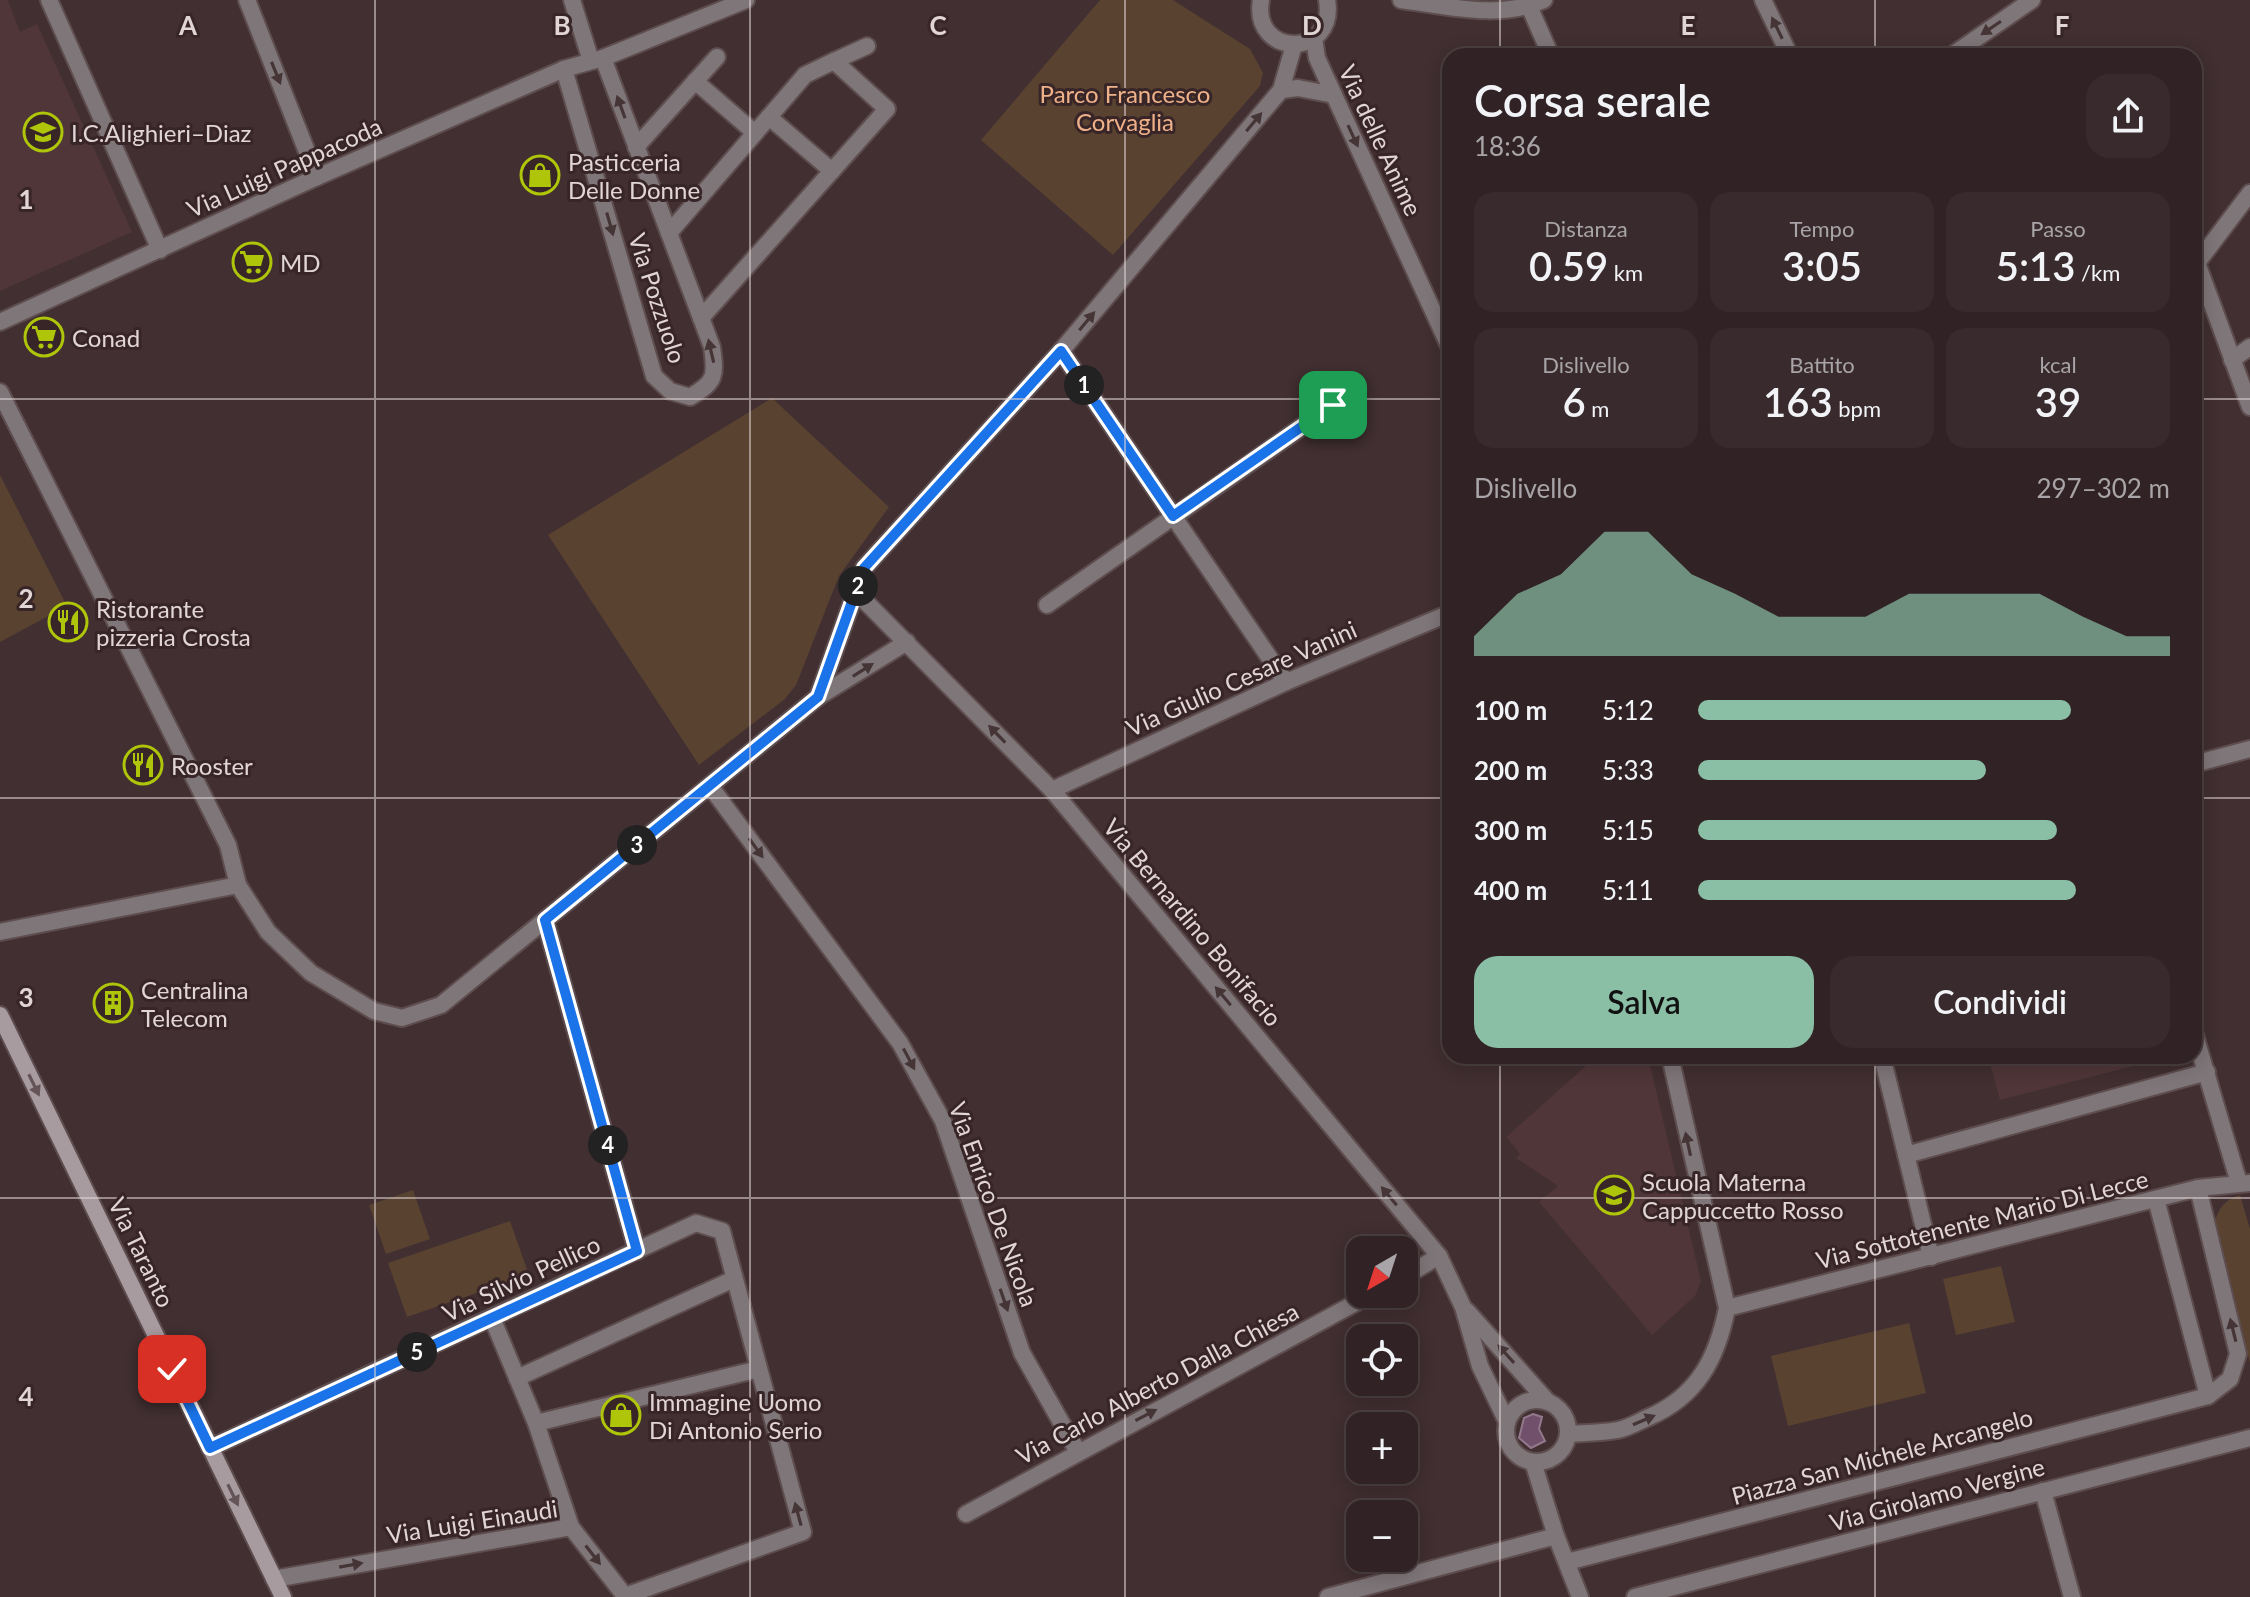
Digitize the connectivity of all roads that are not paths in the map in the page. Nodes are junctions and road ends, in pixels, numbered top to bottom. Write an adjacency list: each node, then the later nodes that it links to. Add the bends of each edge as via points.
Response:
1 (49, 0): 31 (street)
2 (247, 0): 28 (street, one-way to 28)
3 (572, 0): 18 (street, Via Pozzuolo)
4 (746, 0): 18 (street, Via Luigi Pappacoda)
5 (1327, 0): 11 (street, via 1327,21)
6 (1401, 0): 9 (street, via 1495,11)
7 (1763, 0): 15 (street, one-way to 7)
8 (2032, 0): 16 (street, one-way to 16)
9 (1536, 3): 14 (street)
10 (1257, 4): 12 (street, via 1274,38)
11 (1314, 38): 12 (street); 23 (street, Via delle Anime)
12 (1294, 45): 22 (street)
13 (867, 46): 19 (street)
14 (1549, 48)
15 (1786, 48)
16 (1963, 48)
17 (717, 57): 21 (street)
18 (597, 59): 20 (street, Via Luigi Pappacoda); 26 (street, Via Pozzuolo, one-way to 18)
19 (834, 61): 24 (street, via 805,75); 27 (street, via 887,109)
20 (564, 69): 28 (street, Via Luigi Pappacoda); 34 (street, Via Pozzuolo, one-way to 34, via 654,376 670,391 690,397 707,388 716,373)
21 (695, 81): 25 (street); 26 (street)
22 (1281, 90): 23 (street); 38 (street, one-way to 22)
23 (1334, 95): 36 (street, Via delle Anime, one-way to 36)
24 (769, 117): 25 (street); 27 (street)
25 (755, 133): 30 (street)
26 (636, 147): 30 (street, Via Pozzuolo)
27 (832, 171): 34 (street)
28 (317, 177): 31 (street, Via Luigi Pappacoda)
29 (2250, 193): 32 (street)
30 (669, 233): 34 (street, Via Pozzuolo)
31 (160, 250): 35 (street, Via Luigi Pappacoda)
32 (2202, 256)
33 (2202, 277): 39 (street)
34 (701, 318)
35 (0, 322)
36 (1442, 331)
37 (2250, 347): 39 (street)
38 (1061, 351): 43 (street); 44 (street, via 864,568)
39 (2232, 360): 42 (street)
40 (0, 392): 54 (street, via 228,845)
41 (1333, 405): 43 (street)
42 (2250, 407)
43 (1173, 516): 45 (street); 48 (street)
44 (856, 592): 47 (street, Via Bernardino Bonifacio); 49 (street)
45 (1047, 605)
46 (1442, 616): 48 (street, Via Giulio Cesare Vanini)
47 (907, 642): 49 (street, one-way to 47); 53 (street, Via Bernardino Bonifacio, one-way to 47)
48 (1286, 682): 53 (street, Via Giulio Cesare Vanini)
49 (818, 697): 52 (street)
50 (2250, 749): 51 (street)
51 (2202, 762)
52 (710, 786): 55 (street); 85 (street, Via Enrico De Nicola, one-way to 85, via 900,1043 943,1121 1022,1353)
53 (1052, 790): 68 (street, Via Bernardino Bonifacio, one-way to 53)
54 (238, 885): 55 (street, via 268,932 311,973 374,1011 402,1018 441,1005); 56 (street)
55 (545, 920): 67 (street)
56 (0, 932)
57 (0, 1015): 84 (main road, Via Taranto, one-way to 84)
58 (2202, 1057): 61 (street)
59 (1672, 1064): 74 (street, one-way to 59)
60 (1884, 1064): 62 (street)
61 (2207, 1072): 62 (street); 63 (street)
62 (1906, 1155): 69 (street)
63 (2245, 1183): 64 (street, Via Sottotenente Mario Di Lecce)
64 (2198, 1188): 65 (street, Via Sottotenente Mario Di Lecce); 78 (street, one-way to 64, via 2230,1379 2238,1354)
65 (2156, 1199): 69 (street, Via Sottotenente Mario Di Lecce); 78 (street)
66 (722, 1231): 67 (street, Via Silvio Pellico, via 696,1223); 71 (street, Via Luigi Einaudi)
67 (637, 1251): 75 (street, Via Silvio Pellico)
68 (1439, 1256): 70 (street); 72 (street, Via Bernardino Bonifacio)
69 (1931, 1257): 74 (street, Via Sottotenente Mario Di Lecce)
70 (1418, 1269)
71 (734, 1279): 76 (street, Via Luigi Einaudi); 77 (street)
72 (1463, 1307): 79 (street, Via Bernardino Bonifacio, one-way to 72); 80 (street, Via Bernardino Bonifacio, via 1480,1366)
73 (1346, 1308): 85 (street, Via Carlo Alberto Dalla Chiesa, one-way to 73)
74 (1727, 1308): 82 (street, one-way to 74, via 1621,1430 1687,1395 1721,1341)
75 (492, 1318): 77 (street); 84 (street, Via Silvio Pellico)
76 (759, 1369): 81 (street); 89 (street, Via Luigi Einaudi, one-way to 76, via 625,1596 803,1532)
77 (517, 1378): 81 (street)
78 (2208, 1396): 91 (street, Piazza San Michele Arcangelo)
79 (1548, 1402): 80 (street, via 1531,1400 1516,1408); 82 (street, Via Bernardino Bonifacio, via 1567,1420)
80 (1507, 1422): 86 (street, Via Bernardino Bonifacio, via 1507,1440 1518,1456)
81 (536, 1423): 89 (street)
82 (1569, 1434): 86 (street, via 1563,1449 1550,1460)
83 (2250, 1438): 87 (street, Via Girolamo Vergine)
84 (210, 1448): 92 (main road, Via Taranto, one-way to 92)
85 (1078, 1452): 88 (street, Via Carlo Alberto Dalla Chiesa)
86 (1533, 1462): 90 (street, Via Bernardino Bonifacio)
87 (2043, 1491): 96 (street, Via Girolamo Vergine); 97 (street)
88 (966, 1514)
89 (571, 1527): 92 (street, Via Luigi Einaudi, one-way to 89)
90 (1556, 1536): 91 (street, Via Bernardino Bonifacio); 94 (street)
91 (1567, 1562): 95 (street, Via Bernardino Bonifacio)
92 (274, 1579): 93 (main road, Via Taranto)
93 (283, 1597)
94 (1328, 1597)
95 (1580, 1597)
96 (1635, 1597)
97 (2072, 1597)

